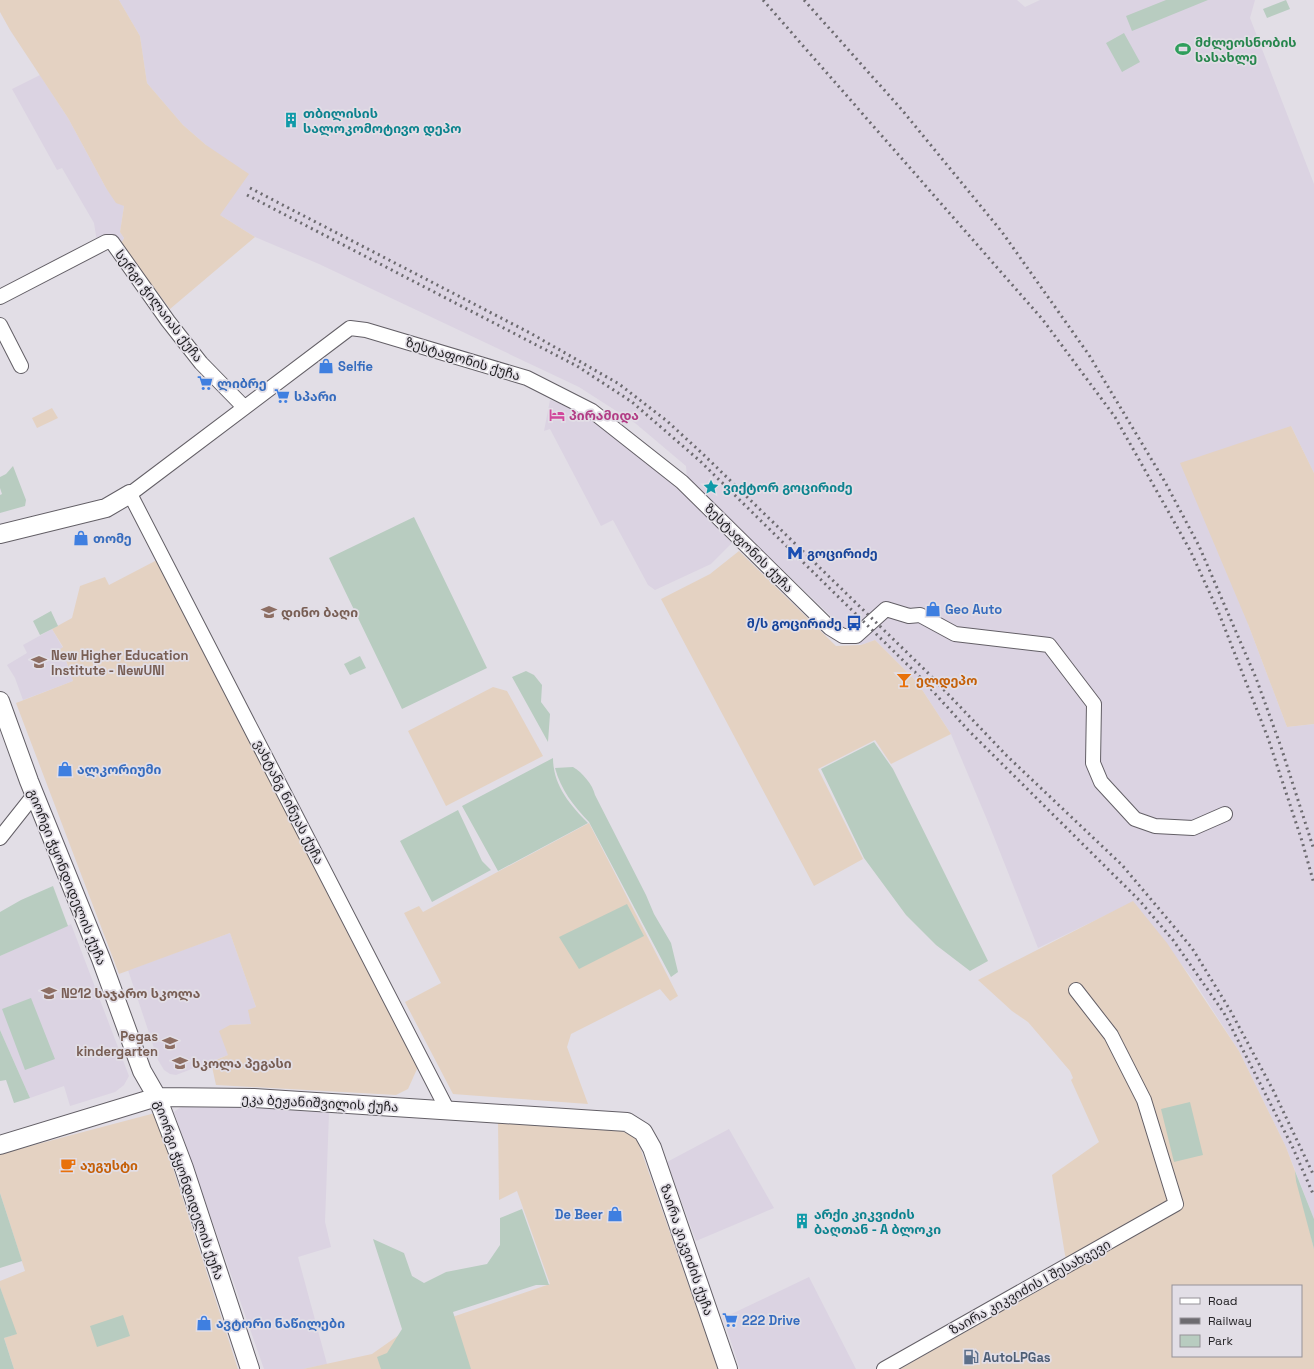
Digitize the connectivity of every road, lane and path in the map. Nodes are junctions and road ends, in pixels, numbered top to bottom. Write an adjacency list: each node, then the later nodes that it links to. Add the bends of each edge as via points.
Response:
1 (0, 297): 4 (street, სერგი ჭილაიას ქუჩა, via 106,242 112,242 201,363)
2 (0, 325): 3 (street)
3 (21, 366)
4 (244, 407): 5 (street, ზესტაფონის ქუჩა); 9 (street, ზესტაფონის ქუჩა, via 350,328 366,330 527,378 592,411 682,482 830,628 843,636 856,636 886,609 909,616 920,615 955,634 1049,645 1094,704 1093,763 1101,782 1135,819 1155,826 1193,828)
5 (130, 494): 6 (street, ზესტაფონის ქუჩა, via 106,508); 13 (street, ვახტანგ ნინუას ქუჩა)
6 (0, 534)
7 (0, 701): 8 (street, გიორგი ჭყონდიდელის ქუჩა)
8 (34, 794): 10 (street); 12 (street, გიორგი ჭყონდიდელის ქუჩა, via 101,959 142,1071)
9 (1225, 814)
10 (0, 838)
11 (1076, 990): 18 (street, ზაირა კიკვიძის I შესახვევი, via 1111,1035 1144,1100 1176,1204)
12 (157, 1097): 13 (street, ეკა ბეჟანიშვილის ქუჩა, via 254,1098); 15 (street, ეკა ბეჟანიშვილის ქუჩა); 16 (street, გიორგი ჭყონდიდელის ქუჩა, via 184,1168)
13 (448, 1111): 14 (street, ეკა ბეჟანიშვილის ქუჩა, via 627,1122)
14 (644, 1132): 17 (street, ზაირა კიკვიძის ქუჩა, via 652,1148)
15 (0, 1144)
16 (250, 1369)
17 (728, 1369)
18 (884, 1369)

